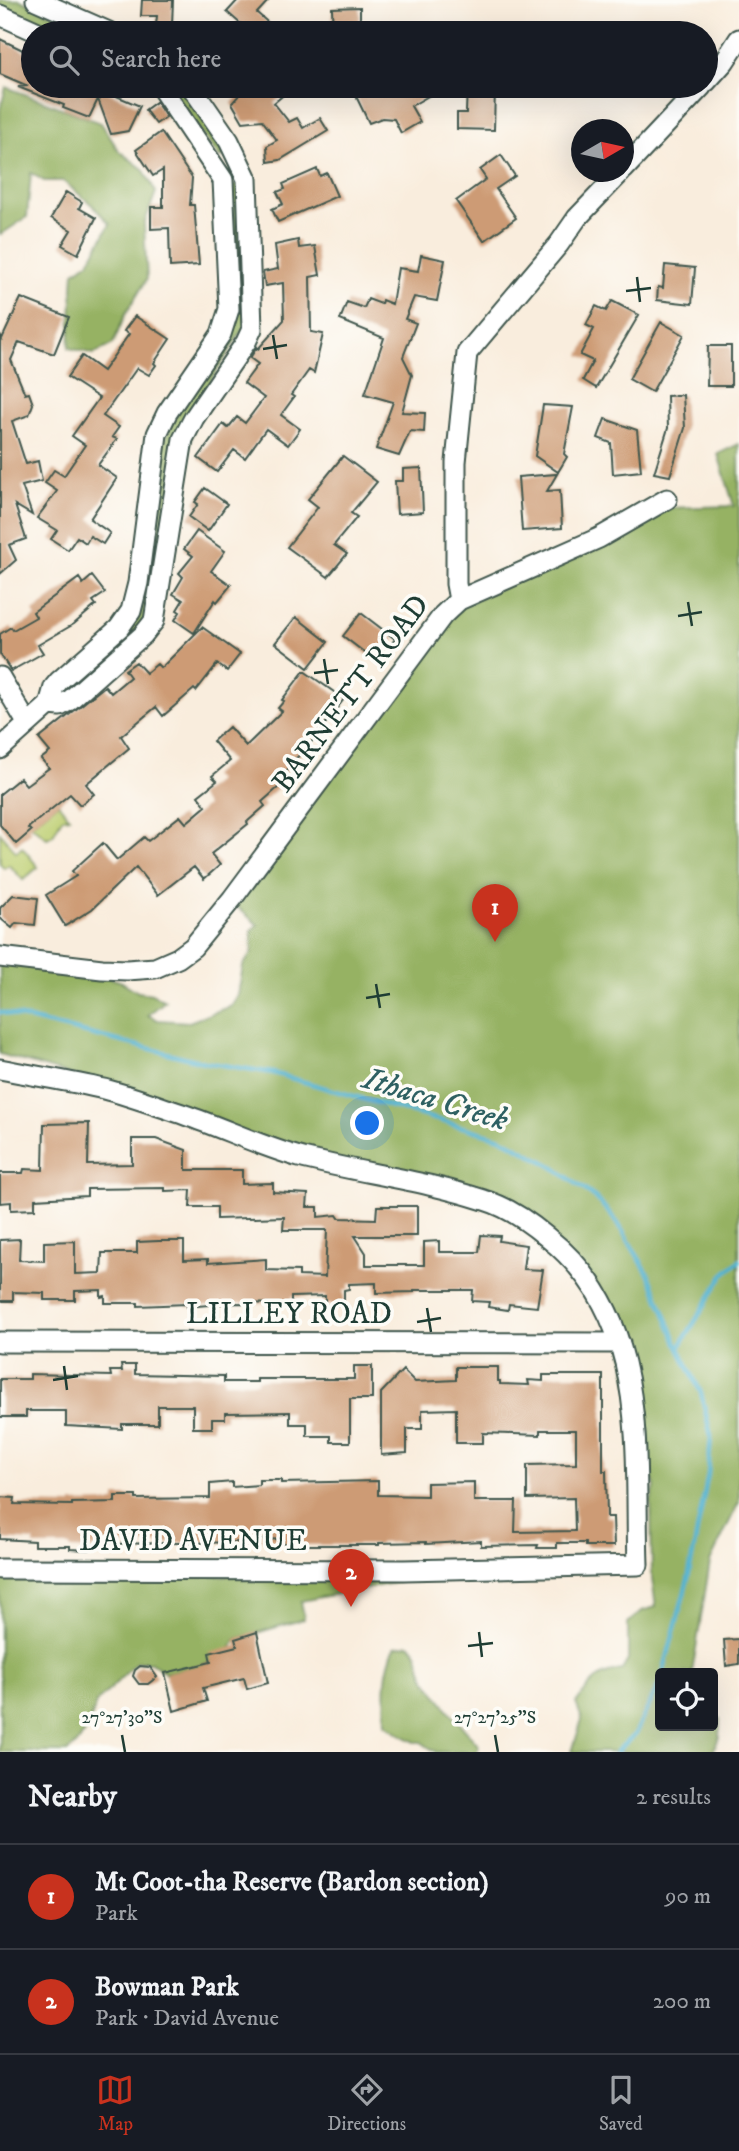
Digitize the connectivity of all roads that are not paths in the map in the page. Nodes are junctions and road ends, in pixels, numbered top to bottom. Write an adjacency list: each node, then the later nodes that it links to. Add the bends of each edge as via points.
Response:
1 (36, 0): 3 (street)
2 (0, 15): 4 (street)
3 (84, 21)
4 (21, 24)
5 (739, 39): 6 (street)
6 (718, 69)
7 (168, 98): 12 (street)
8 (200, 98): 11 (street)
9 (691, 98): 10 (street)
10 (634, 157)
11 (242, 164): 12 (street); 17 (street, via 249,194 252,329 183,439 154,621 71,700)
12 (221, 176): 17 (street, via 229,309 225,328 157,434 138,583 129,616 59,681)
13 (611, 182): 15 (street, via 467,353 456,462)
14 (667, 499): 15 (street, BARNETT ROAD, via 599,538)
15 (459, 600): 20 (street, BARNETT ROAD, via 443,615 193,947 155,968 127,970)
16 (0, 677): 18 (street)
17 (49, 705): 18 (street)
18 (27, 723): 19 (street)
19 (3, 738)
20 (0, 957)
21 (0, 1069): 23 (street, via 104,1090 298,1156 487,1200 520,1216 582,1271 608,1310)
22 (0, 1342): 23 (street, LILLEY ROAD)
23 (620, 1343): 24 (street, DAVID AVENUE, via 631,1383 638,1565 404,1570)
24 (0, 1569)

